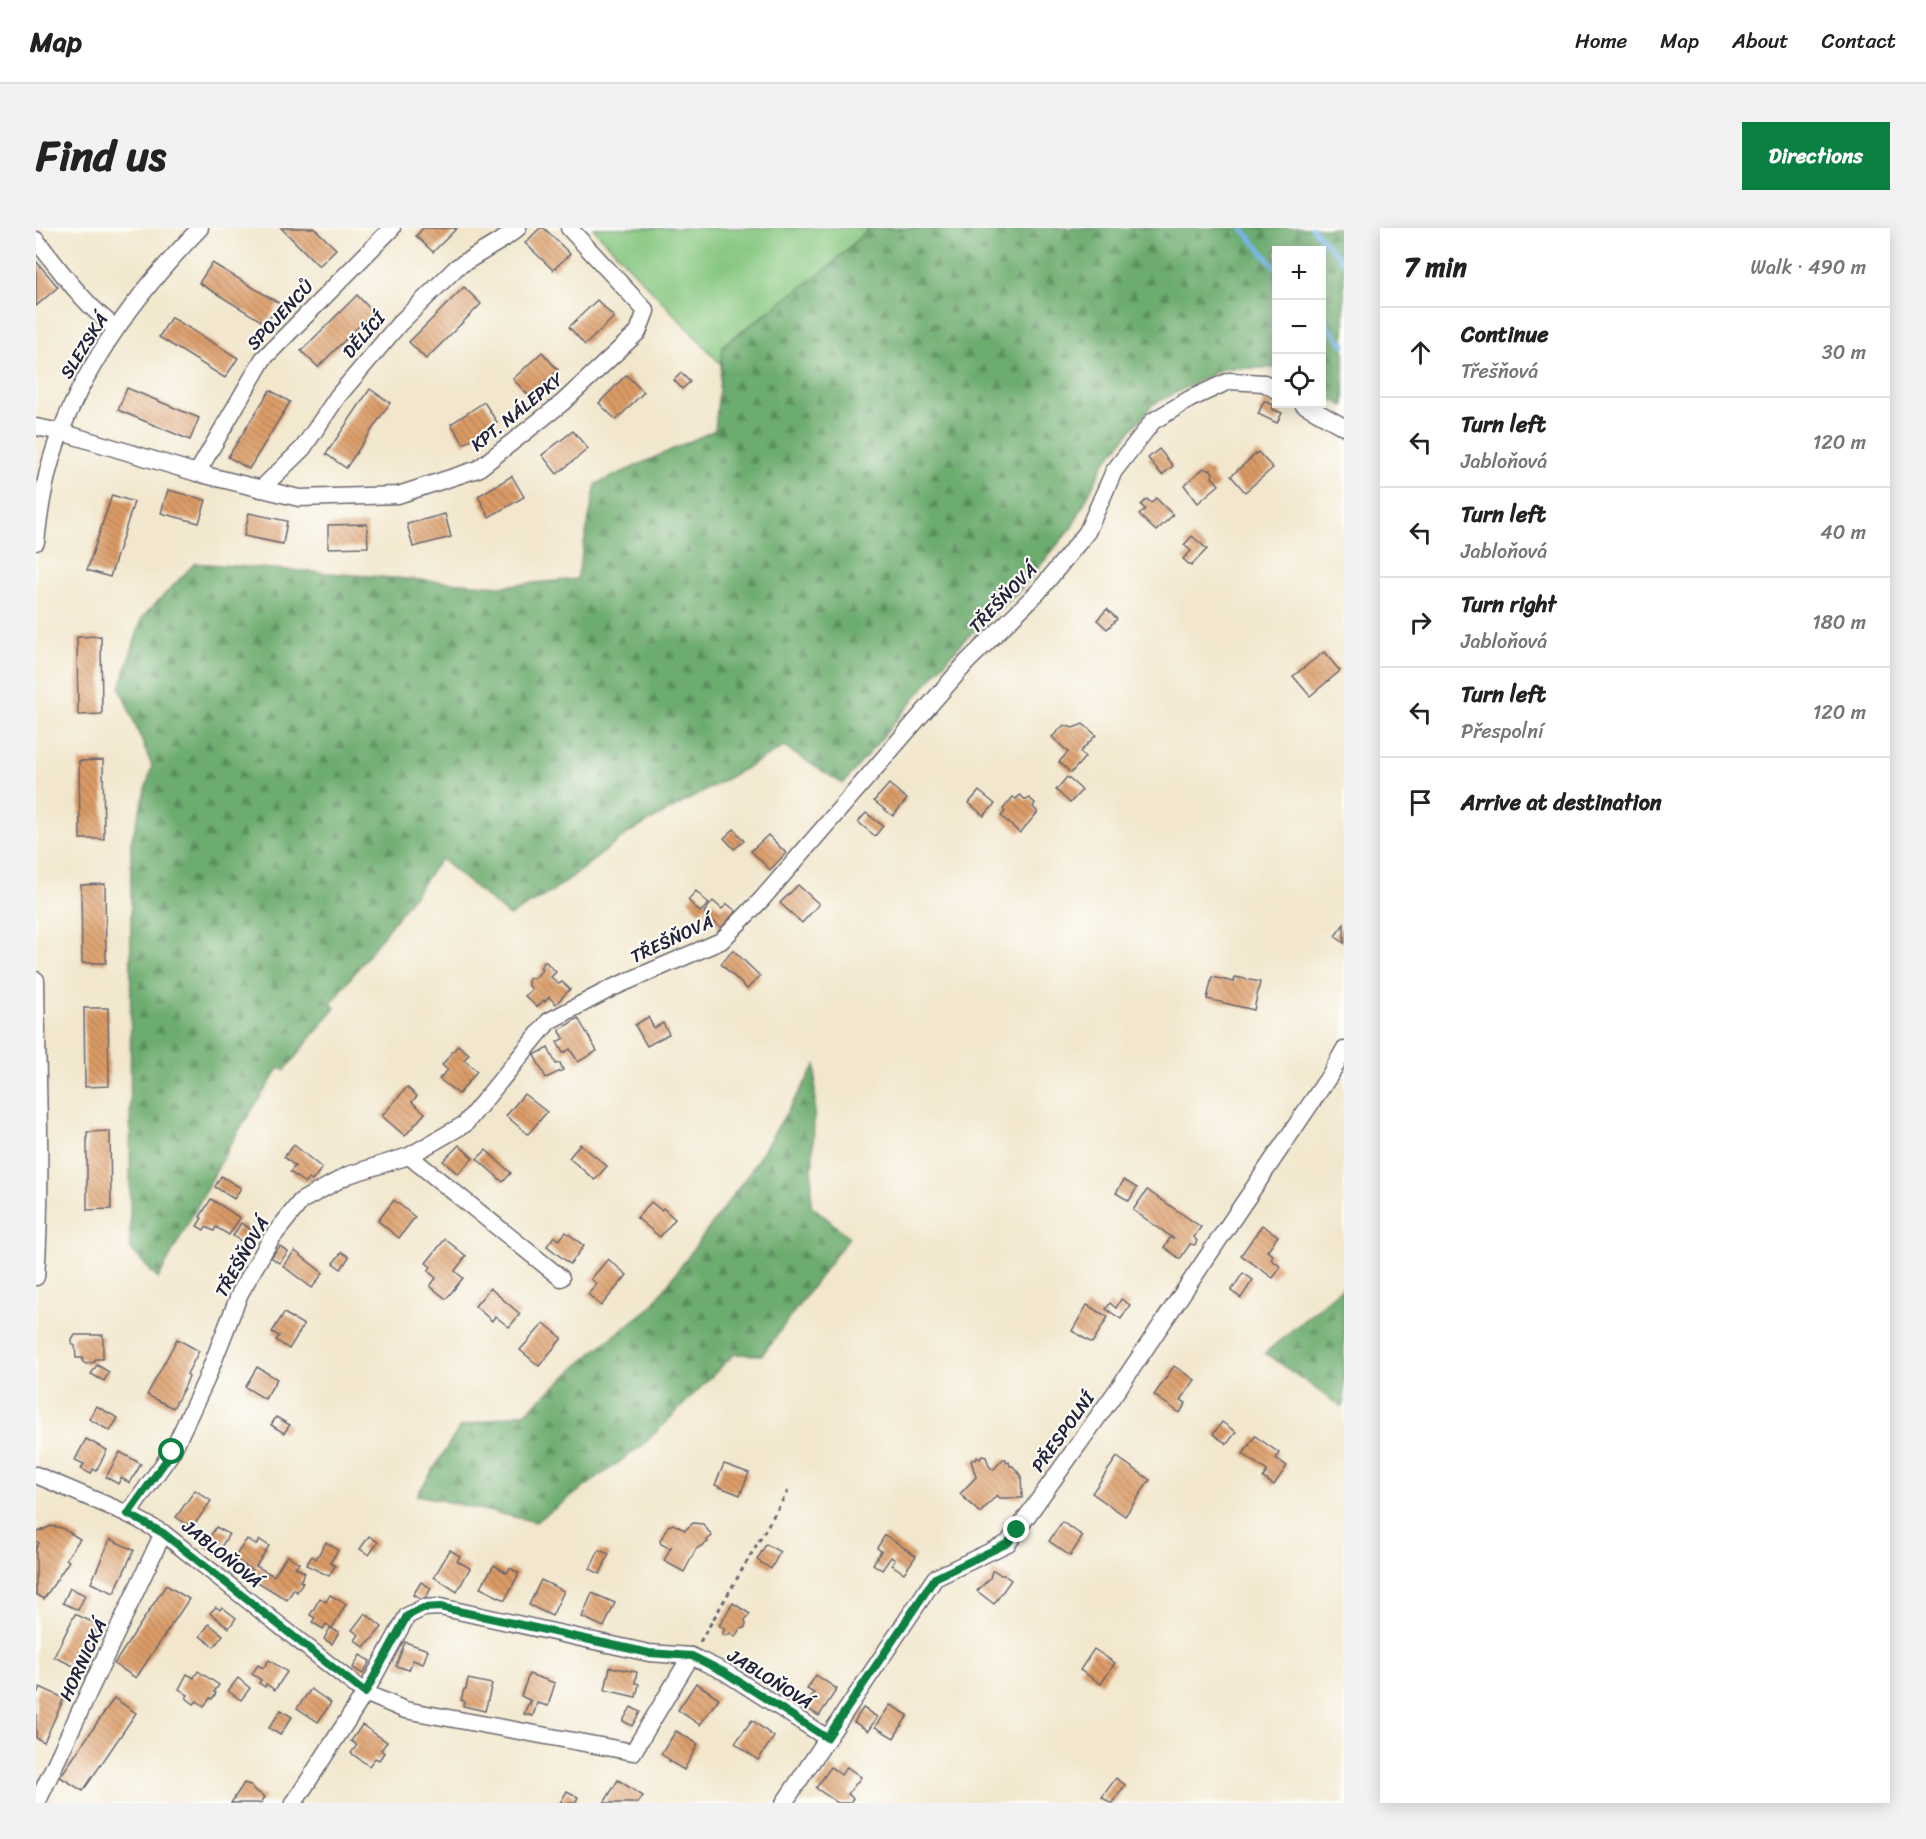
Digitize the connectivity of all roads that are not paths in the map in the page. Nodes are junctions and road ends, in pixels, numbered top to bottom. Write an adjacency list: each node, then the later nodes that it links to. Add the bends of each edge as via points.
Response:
1 (200, 228): 6 (street, SLEZSKÁ, via 174,254)
2 (392, 228): 12 (street, SPOJENCŮ, via 263,359)
3 (518, 228): 13 (street, DĚLÍCÍ, via 457,267 399,324 338,396 303,448)
4 (569, 228): 13 (street, KPT. NÁLEPKY, via 646,311 638,332 562,403 478,470 398,495 299,498)
5 (36, 240): 6 (street, via 84,300)
6 (116, 328): 11 (street, SLEZSKÁ, via 77,394)
7 (1272, 388): 17 (street, TŘEŠŇOVÁ, via 1264,383 1229,381 1153,421 1114,471 1087,532 1039,591 962,667 722,941 612,988 549,1021 465,1124)
8 (1310, 408): 10 (street)
9 (36, 427): 11 (street, KPT. NÁLEPKY)
10 (1344, 427)
11 (61, 432): 12 (street, KPT. NÁLEPKY); 14 (street, SLEZSKÁ, via 47,475)
12 (196, 473): 13 (street, KPT. NÁLEPKY)
13 (261, 489)
14 (36, 542)
15 (36, 980): 18 (street)
16 (1344, 1050): 25 (street, PŘESPOLNÍ, via 1187,1288 1008,1543 935,1578)
17 (410, 1156): 19 (street); 21 (street, TŘEŠŇOVÁ, via 348,1175 301,1201 271,1239 240,1293 172,1452)
18 (36, 1276)
19 (561, 1278)
20 (36, 1475): 21 (street, JABLOŇOVÁ)
21 (128, 1514): 22 (street, JABLOŇOVÁ)
22 (163, 1533): 24 (street, JABLOŇOVÁ); 26 (street, HORNICKÁ)
23 (692, 1656): 24 (street, JABLOŇOVÁ, via 649,1653 440,1607 423,1608 407,1616); 24 (street, JABLOŇOVÁ, via 633,1752 405,1710); 25 (street, JABLOŇOVÁ)
24 (365, 1693): 27 (street, JABLOŇOVÁ)
25 (827, 1738): 28 (street, PŘESPOLNÍ)
26 (37, 1803)
27 (294, 1803)
28 (784, 1803)

